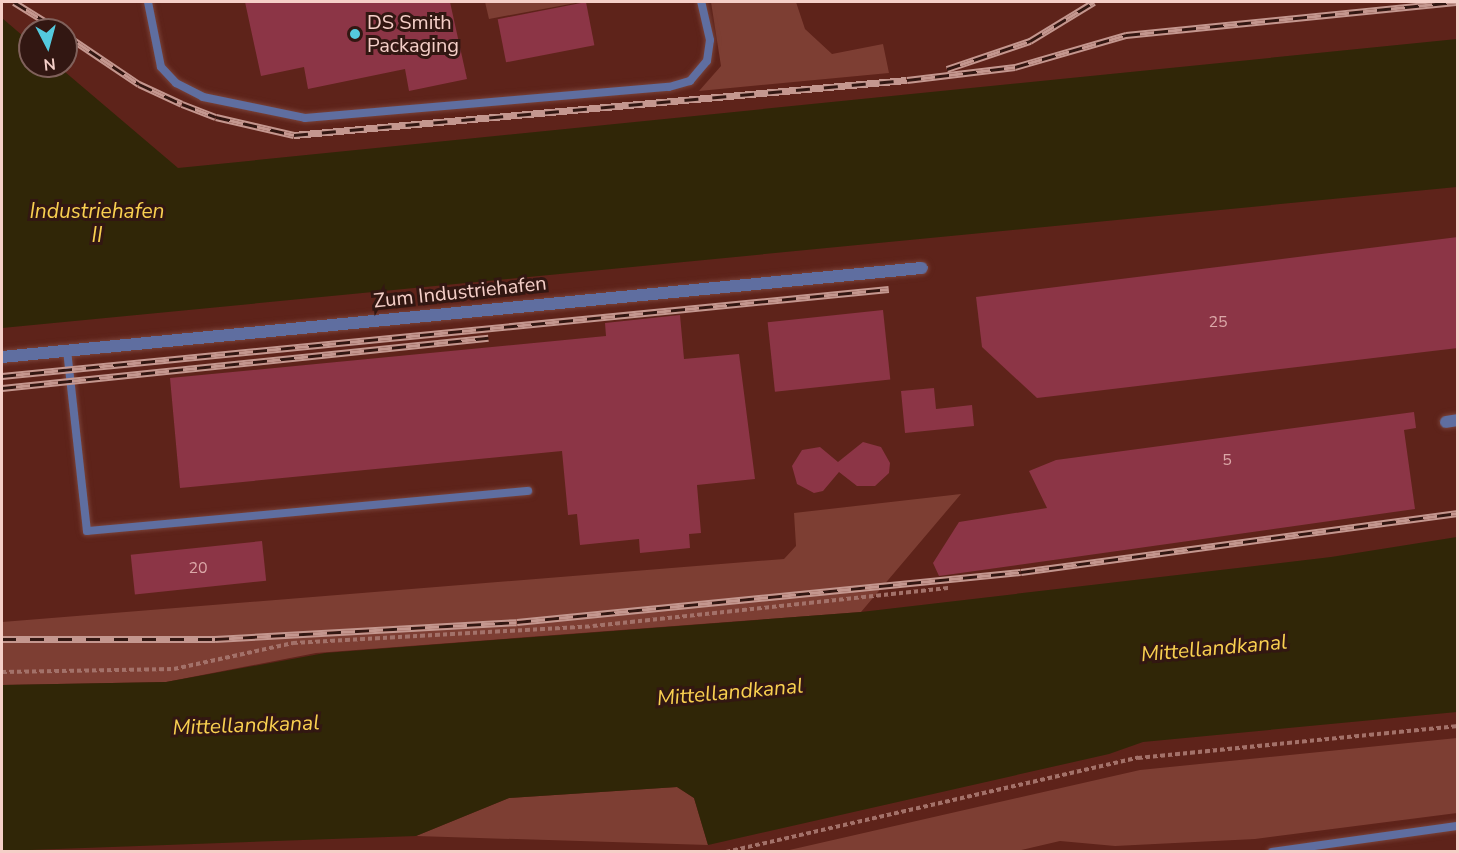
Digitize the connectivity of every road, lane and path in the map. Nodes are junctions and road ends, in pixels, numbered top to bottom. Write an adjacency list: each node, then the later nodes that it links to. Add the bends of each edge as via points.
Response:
1 (148, 2): 2 (lane, via 162,67 177,83 203,97 305,118 669,87 690,81 707,61 710,40)
2 (701, 2)
3 (922, 268): 4 (street, Zum Industriehafen)
4 (67, 350): 5 (street, Zum Industriehafen); 6 (lane, via 87,531)
5 (2, 357)
6 (528, 491)
7 (950, 588): 8 (path, via 593,626 293,643 174,669)
8 (2, 672)
9 (1458, 726): 13 (path, via 1138,758)
10 (1458, 826): 14 (lane)
11 (365, 852): 12 (path)
12 (443, 852)
13 (726, 852)
14 (1272, 852)

